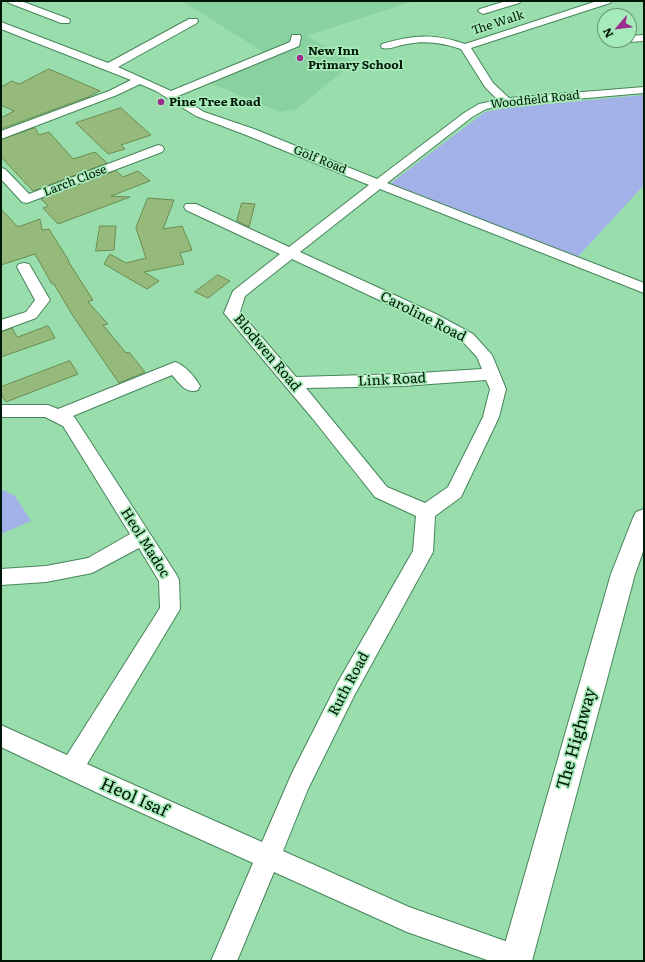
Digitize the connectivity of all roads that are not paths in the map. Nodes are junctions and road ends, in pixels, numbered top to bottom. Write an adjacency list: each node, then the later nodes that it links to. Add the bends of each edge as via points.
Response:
1 (12, 1): 5 (street)
2 (516, 1): 4 (street)
3 (607, 1): 9 (street, The Walk)
4 (483, 11)
5 (65, 21)
6 (193, 21): 11 (street)
7 (1, 24): 11 (street, Golf Road)
8 (296, 37): 14 (street, via 295,44)
9 (465, 47): 10 (street, The Walk, via 424,37 386,46); 15 (street, The Walk, via 489,85)
10 (401, 54)
11 (109, 67): 12 (street, Golf Road)
12 (140, 80): 14 (street, Golf Road); 16 (street, via 106,96)
13 (644, 90): 15 (street, Woodfield Road)
14 (170, 95): 19 (street, Golf Road, via 200,114)
15 (506, 102): 19 (street, Woodfield Road, via 483,106 468,115)
16 (1, 135)
17 (158, 150): 18 (street, Larch Close, via 27,199)
18 (1, 172)
19 (379, 183): 21 (street, Blodwen Road); 23 (street, Golf Road)
20 (191, 207): 21 (street, Caroline Road)
21 (291, 253): 25 (street, Caroline Road, via 431,318 468,338 484,355); 26 (street, Blodwen Road, via 238,294 232,313)
22 (24, 266): 24 (street, via 42,300 31,315)
23 (644, 288)
24 (1, 326)
25 (491, 374): 26 (street, Link Road, via 403,380); 30 (street, Caroline Road, via 498,389 491,417 455,492)
26 (292, 383): 30 (street, Blodwen Road, via 382,492)
27 (192, 386): 29 (street, via 175,368)
28 (1, 411): 29 (street, Heol Madoc, via 48,411)
29 (57, 416): 32 (street, Heol Madoc, via 68,422)
30 (426, 512): 36 (street, Ruth Road, via 423,552 346,689 300,781)
31 (644, 518): 37 (street, The Highway, via 623,574)
32 (142, 538): 33 (street, via 92,565 46,574); 35 (street, Heol Madoc, via 169,580 170,609)
33 (1, 577)
34 (1, 736): 35 (street, Heol Isaf)
35 (71, 769): 36 (street, Heol Isaf)
36 (267, 858): 37 (street, via 407,919); 38 (street, Ruth Road)
37 (516, 959)
38 (224, 961)

